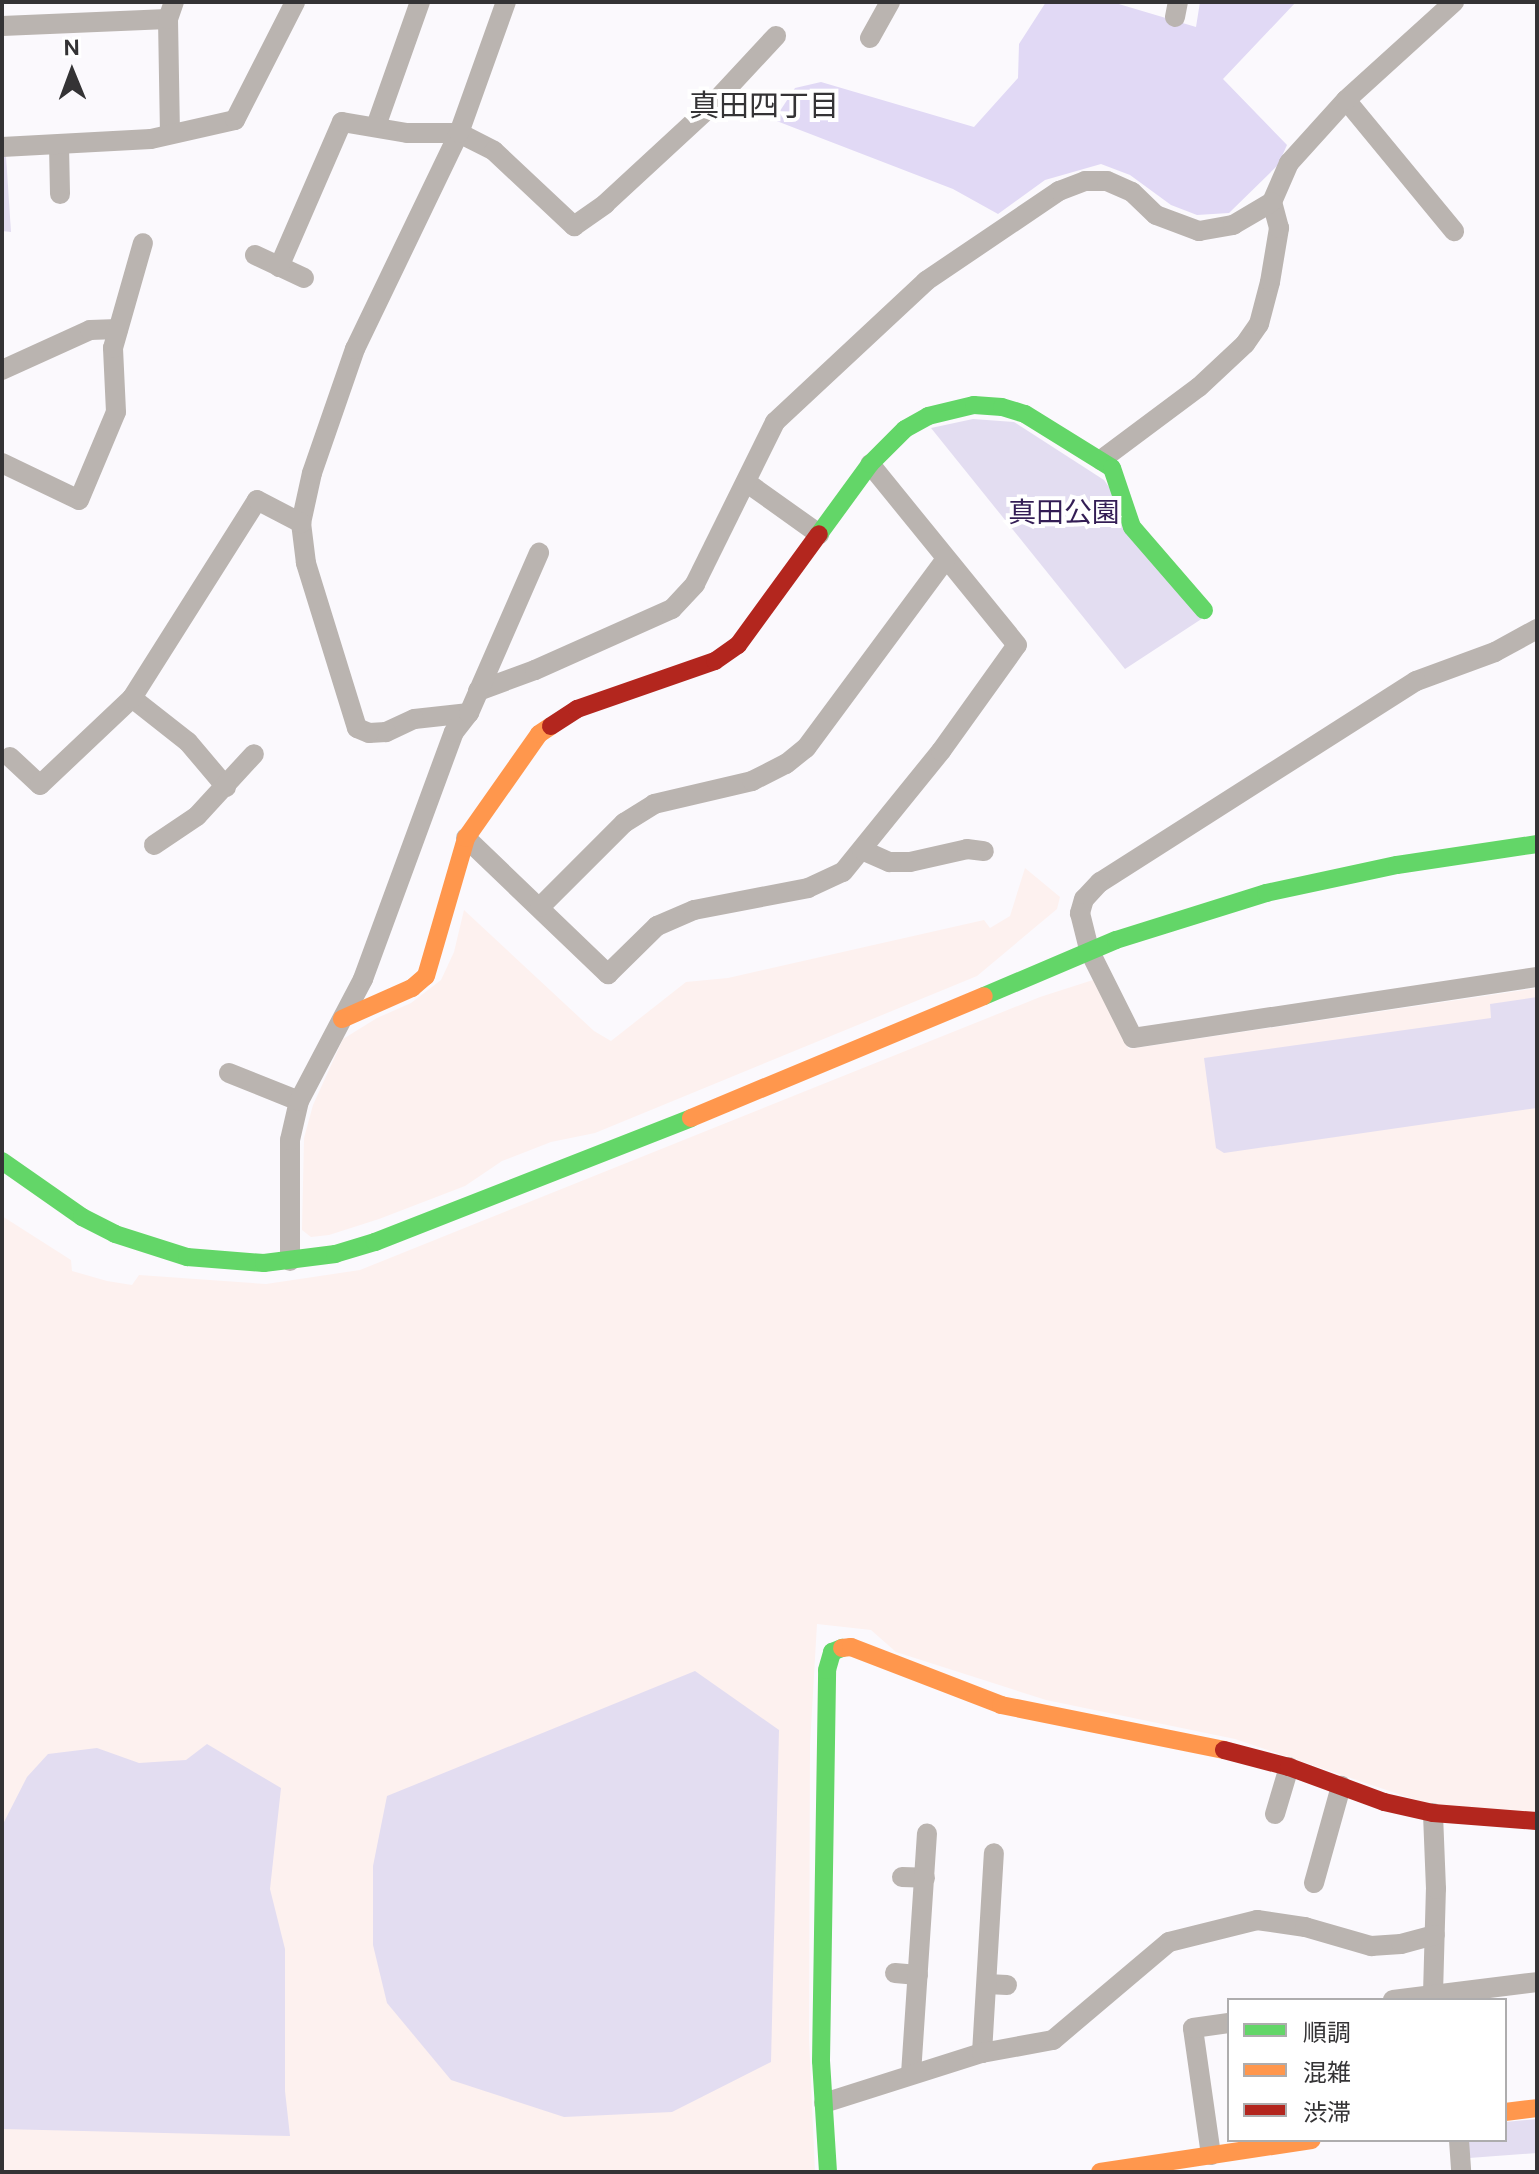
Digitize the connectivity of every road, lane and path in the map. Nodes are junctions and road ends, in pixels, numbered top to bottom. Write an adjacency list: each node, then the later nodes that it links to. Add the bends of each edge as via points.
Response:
1 (295, 2): 13 (street, via 235,120)
2 (420, 2): 11 (street)
3 (506, 2): 12 (street)
4 (890, 2): 9 (street)
5 (1454, 2): 10 (street)
6 (171, 10): 7 (street); 13 (street)
7 (2, 26)
8 (776, 36): 12 (street, via 710,107 574,226 494,151)
9 (870, 38)
10 (1346, 100): 17 (street, via 1289,163); 18 (street)
11 (376, 126): 12 (street, via 407,133); 21 (street, via 342,122)
12 (459, 133): 29 (street, via 355,349 312,473)
13 (170, 134): 14 (street)
14 (59, 145): 15 (street); 16 (street)
15 (2, 147)
16 (60, 194)
17 (1272, 202): 25 (street, via 1279,228 1259,324 1199,387); 28 (street, via 1233,225 1199,231 1156,215 1132,192 1107,181 1085,181 1059,191 926,281 775,422)
18 (1454, 231)
19 (143, 243): 23 (street)
20 (255, 255): 21 (street)
21 (279, 267): 22 (street)
22 (304, 278)
23 (118, 329): 24 (street, via 90,330); 26 (street, via 113,348 116,412 79,500)
24 (2, 370)
25 (1101, 460): 27 (street, via 1025,414 974,405 948,408 917,422); 33 (street, via 1112,468 1132,527)
26 (2, 463)
27 (870, 464): 30 (street); 32 (street)
28 (746, 482): 30 (street); 35 (street, via 695,584 672,609)
29 (301, 523): 36 (street, via 257,500); 37 (street, via 306,563 357,728 386,732 414,719)
30 (819, 534): 41 (street, via 738,645 715,661 577,709 539,734)
31 (539, 553): 35 (street)
32 (946, 559): 44 (street, via 1017,645); 46 (street, via 806,748 752,781 654,804 624,823)
33 (1204, 610)
34 (1537, 629): 47 (street, via 1495,652 1416,681 1100,882 1084,899 1080,913)
35 (478, 691): 37 (street)
36 (132, 698): 39 (street, via 40,785); 40 (street, via 188,742)
37 (469, 713): 49 (street, via 454,732 384,931)
38 (254, 754): 40 (street)
39 (10, 757)
40 (226, 787): 43 (street, via 197,816)
41 (466, 838): 46 (street); 49 (street, via 426,976 412,988)
42 (1537, 844): 47 (street, via 1397,865 1266,893)
43 (154, 845)
44 (862, 850): 45 (street, via 889,862); 46 (street, via 843,872 808,888 694,910 657,926 608,974)
45 (984, 851)
46 (540, 907)
47 (1089, 950): 48 (street, via 1133,1038); 53 (street, via 763,1089 416,1226 355,1249)
48 (1537, 977)
49 (342, 1019): 51 (street)
50 (229, 1073): 51 (street)
51 (299, 1101): 53 (street, via 290,1140)
52 (2, 1161): 53 (street, via 82,1217 126,1238 199,1259)
53 (290, 1261)
54 (1289, 1767): 55 (street); 57 (street); 73 (street, via 1001,1705 851,1647 832,1652 827,1686)
55 (1341, 1786): 56 (street); 63 (street)
56 (1433, 1813): 58 (street); 64 (street)
57 (1275, 1814)
58 (1537, 1821)
59 (927, 1834): 62 (street)
60 (994, 1853): 71 (street, via 982,1902 997,1984)
61 (902, 1877): 62 (street)
62 (925, 1878): 66 (street)
63 (1314, 1883)
64 (1435, 1935): 68 (street); 71 (street, via 1371,1946 1257,1920 1169,1942 1053,2040)
65 (895, 1973): 66 (street)
66 (918, 1975): 72 (street)
67 (1537, 1982): 68 (street)
68 (1433, 1994): 69 (street)
69 (1406, 1998)
70 (1227, 2023): 78 (street, via 1193,2028)
71 (982, 2053): 72 (street)
72 (911, 2074): 73 (street)
73 (824, 2103): 79 (street)
74 (1537, 2108): 75 (street)
75 (1507, 2112)
76 (1299, 2142): 78 (street)
77 (1459, 2142): 81 (street)
78 (1211, 2155): 80 (street)
79 (828, 2172)
80 (1100, 2172)
81 (1461, 2172)

